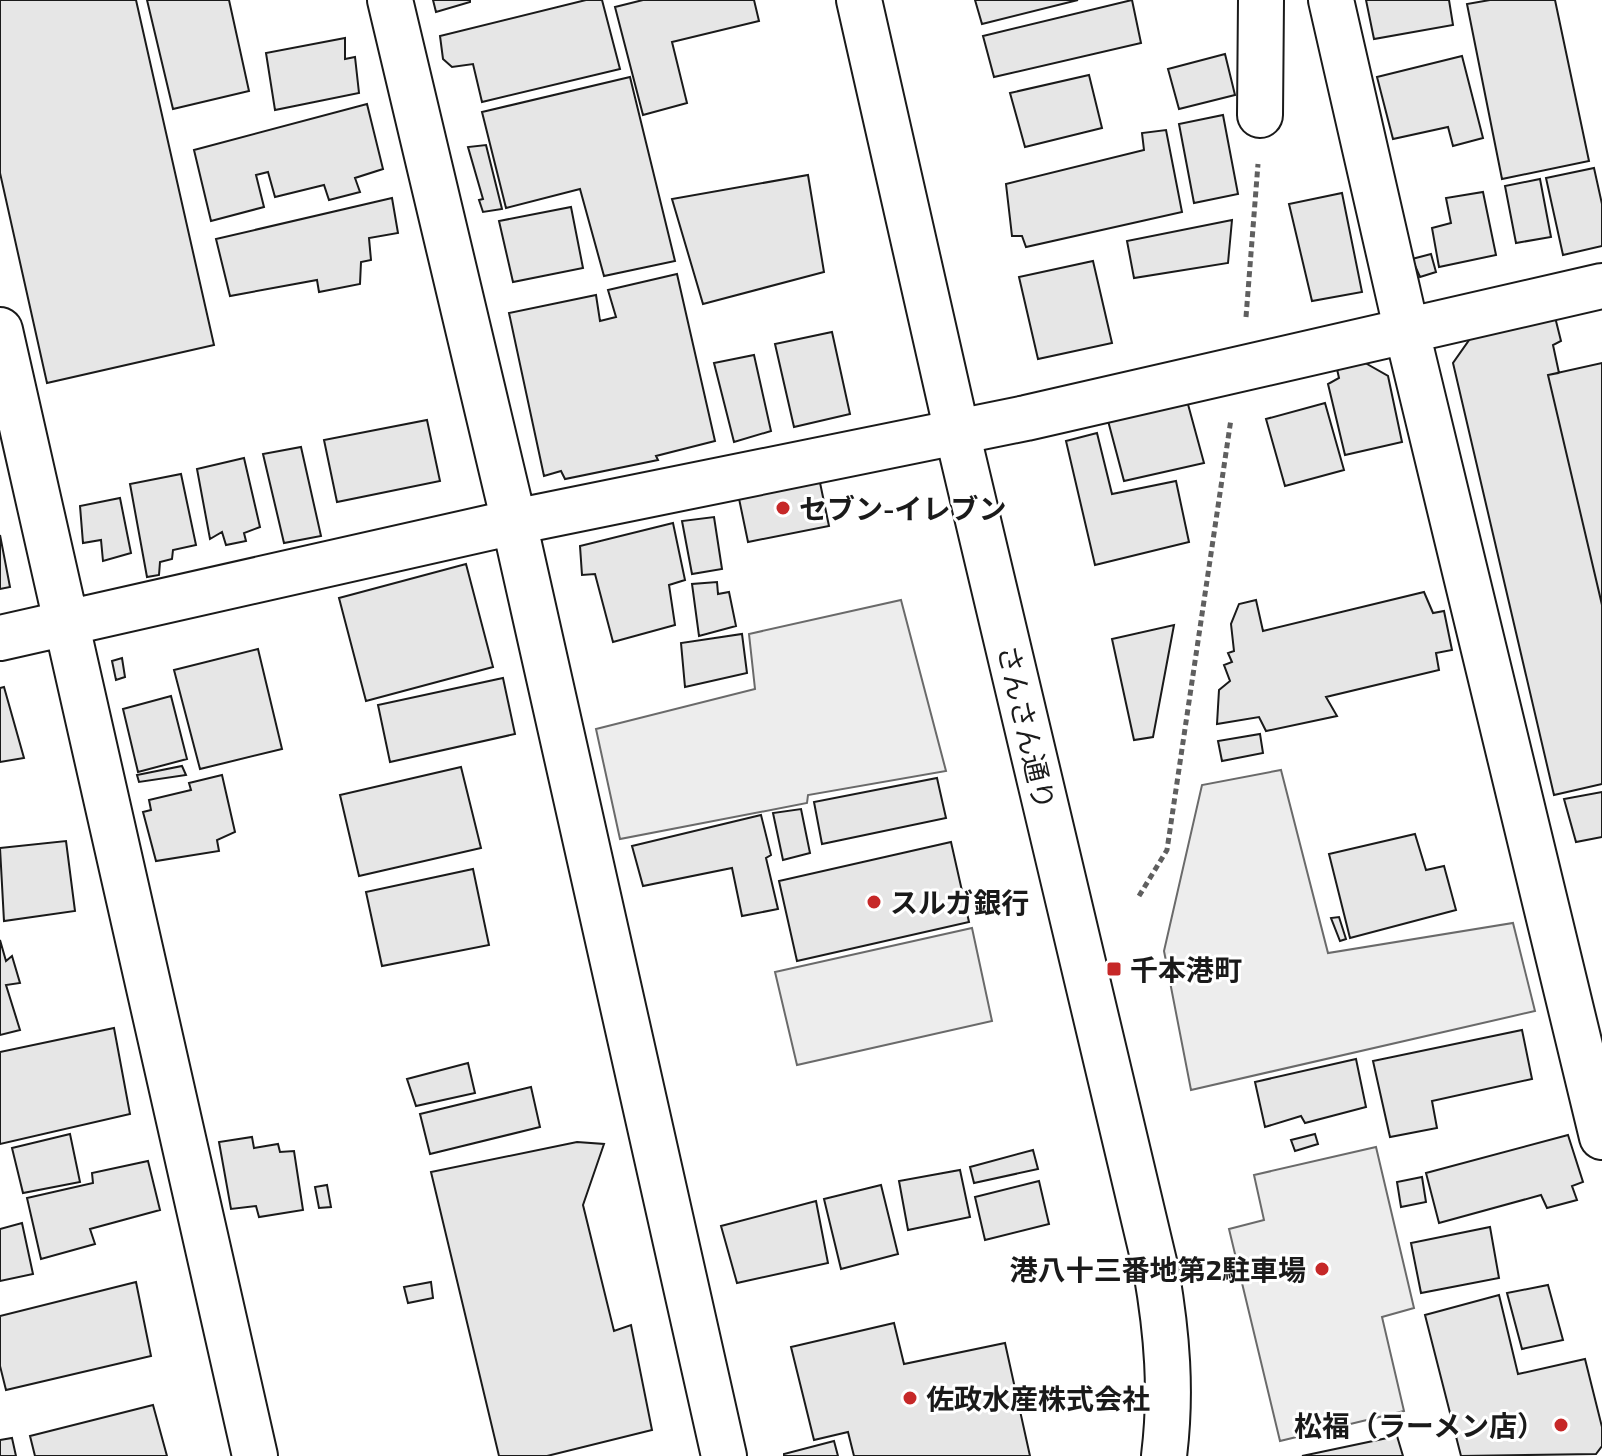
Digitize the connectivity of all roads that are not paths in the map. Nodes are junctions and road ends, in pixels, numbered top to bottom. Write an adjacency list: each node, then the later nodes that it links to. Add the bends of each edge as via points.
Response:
1 (390, 0): 10 (street)
2 (859, 0): 9 (street, さんさん通り)
3 (1261, 0): 5 (street)
4 (1331, 0): 8 (street)
5 (1260, 115)
6 (1602, 286): 8 (street)
7 (0, 330): 11 (street)
8 (1407, 332): 9 (street); 13 (street)
9 (957, 432): 10 (street); 16 (street, さんさん通り, via 1156,1270 1170,1384)
10 (514, 522): 11 (street); 15 (street)
11 (66, 624): 12 (street); 14 (street)
12 (0, 638)
13 (1602, 1137)
14 (255, 1456)
15 (724, 1456)
16 (1164, 1456)

